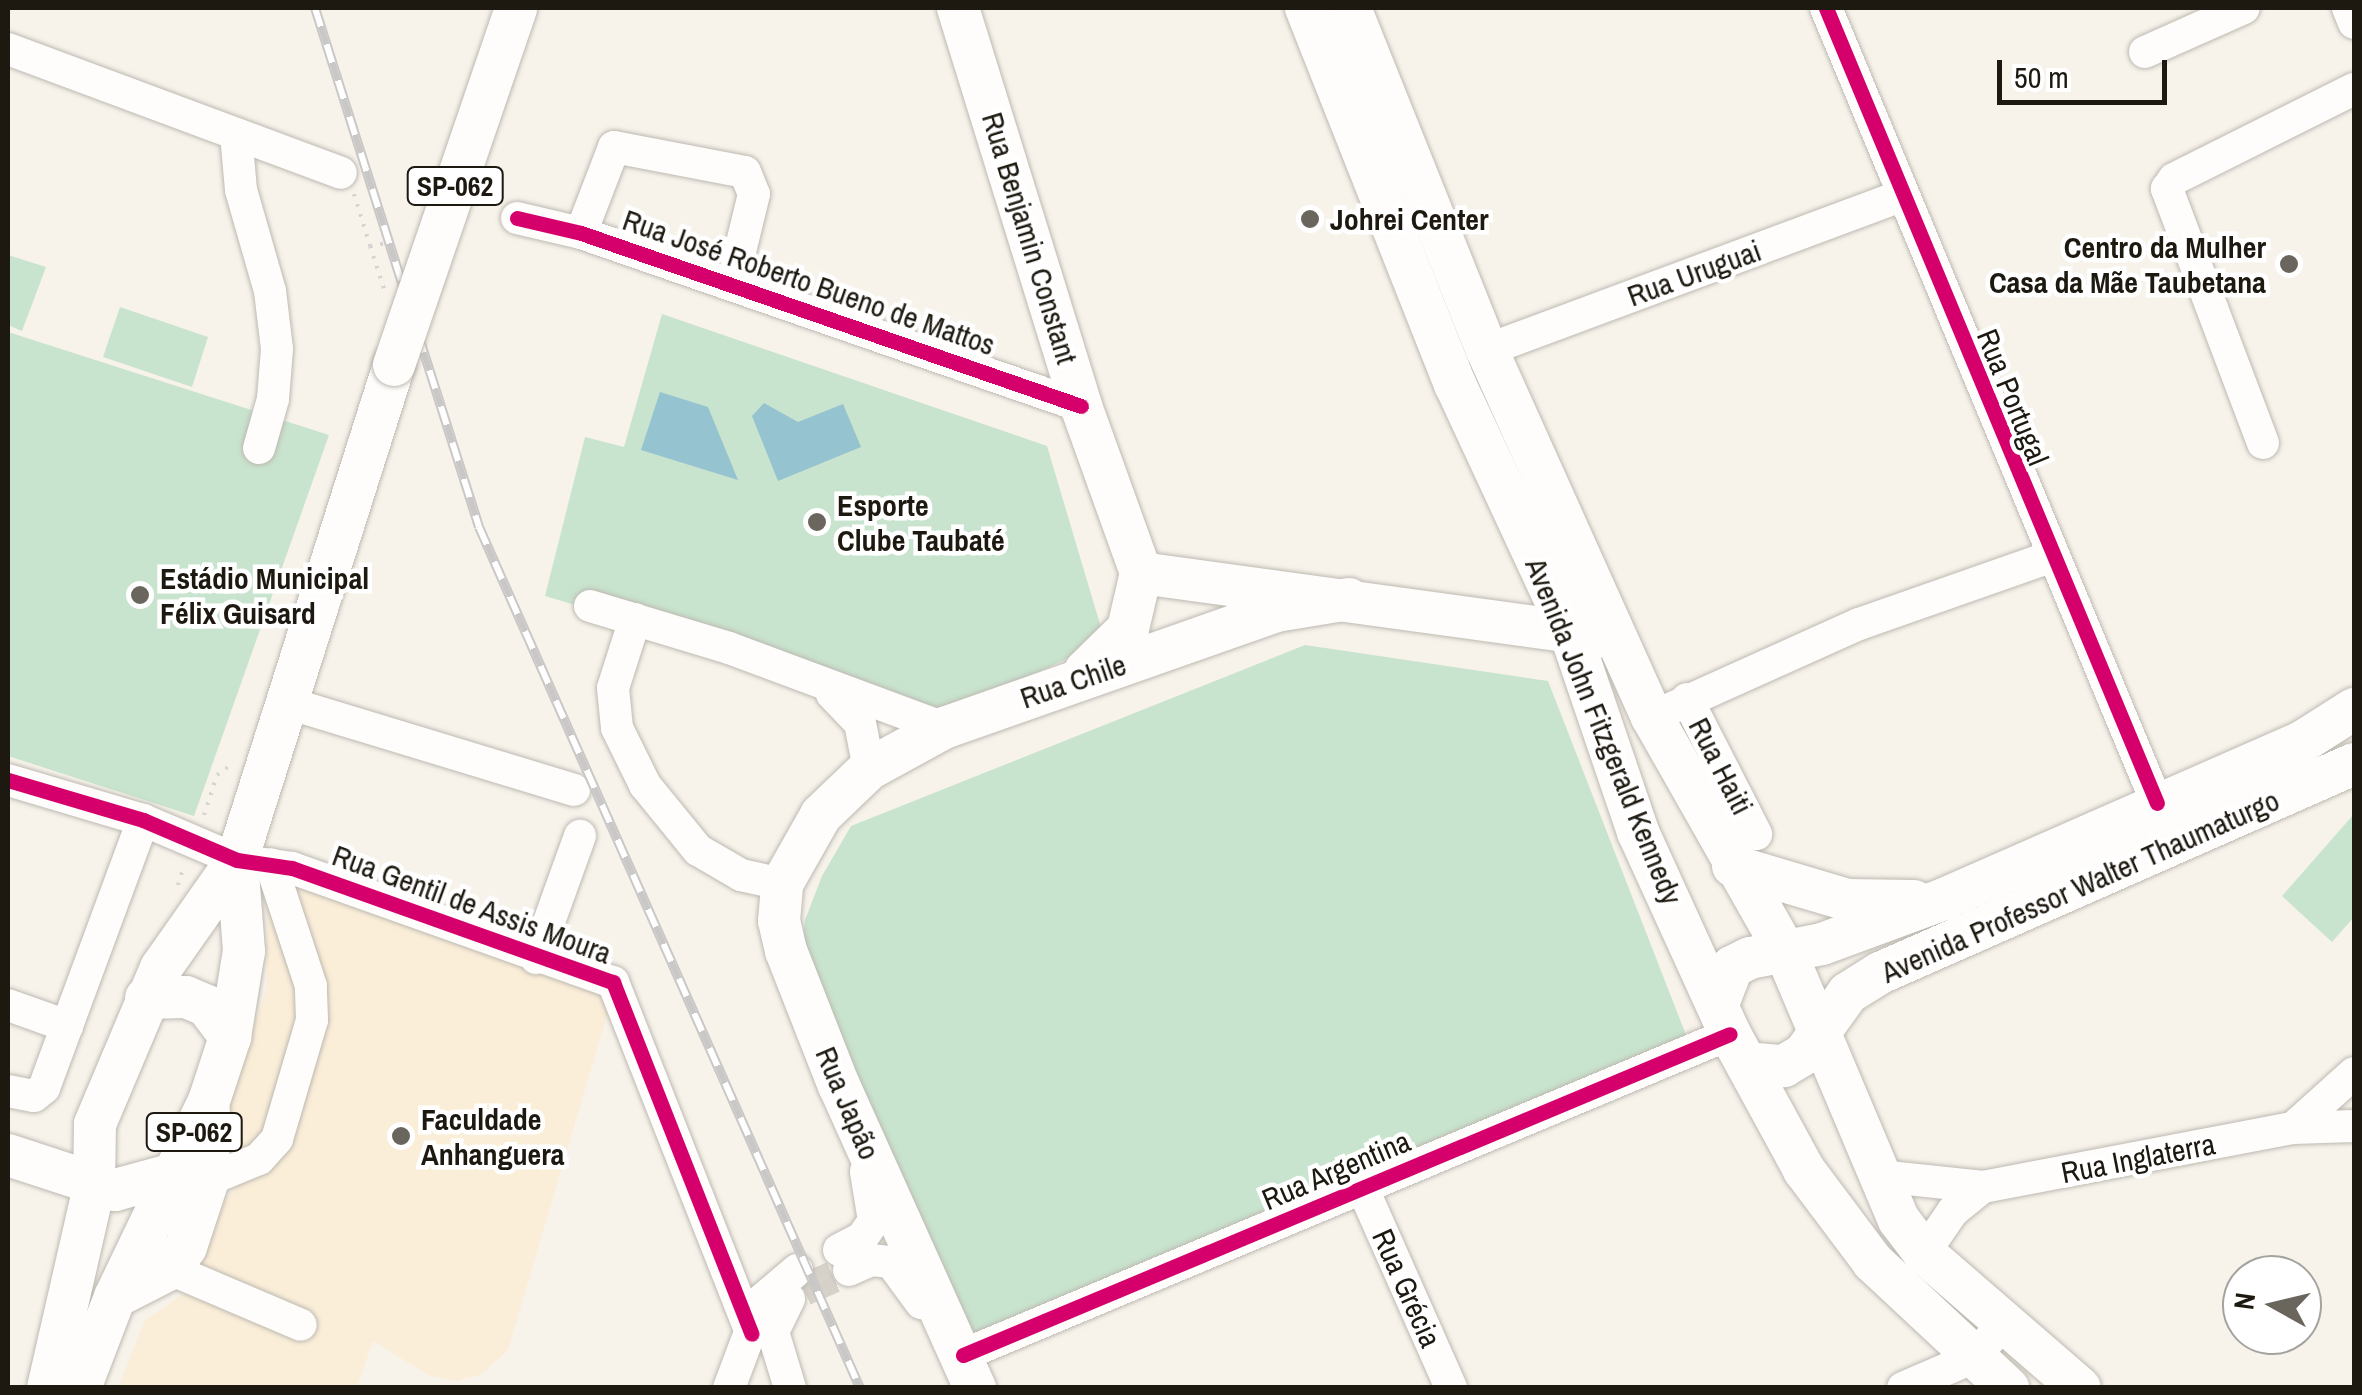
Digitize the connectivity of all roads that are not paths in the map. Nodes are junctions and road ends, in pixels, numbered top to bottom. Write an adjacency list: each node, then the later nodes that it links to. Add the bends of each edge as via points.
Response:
1 (516, 8): 30 (main road, SP-062, bridge)
2 (958, 8): 19 (main road, Rua Benjamin Constant)
3 (1306, 8): 27 (main road, Avenida John Fitzgerald Kennedy, via 1455,384)
4 (1350, 8): 18 (main road, Avenida John Fitzgerald Kennedy)
5 (1826, 8): 14 (street, Rua Portugal)
6 (2244, 8): 10 (street)
7 (2348, 8): 8 (street)
8 (2354, 22)
9 (8, 48): 12 (street)
10 (2145, 52)
11 (2354, 89): 20 (street, via 2174,179 2167,189)
12 (236, 134): 13 (street); 21 (street, via 241,190 270,291 277,348 273,398)
13 (340, 173)
14 (1901, 196): 18 (street, Rua Uruguai); 22 (street, Rua Portugal)
15 (517, 218): 16 (street, Rua José Roberto Bueno de Mattos)
16 (582, 233): 17 (street, Rua José Roberto Bueno de Mattos); 17 (street, via 614,147 745,172 754,194)
17 (732, 284): 19 (street, Rua José Roberto Bueno de Mattos)
18 (1487, 350): 31 (main road, Avenida John Fitzgerald Kennedy)
19 (1081, 406): 23 (main road, Rua Benjamin Constant)
20 (2263, 443)
21 (258, 448)
22 (2050, 557): 31 (street); 38 (street, Rua Portugal)
23 (1141, 572): 24 (main road, Rua Chile); 28 (main road, via 1128,629)
24 (1349, 599): 27 (main road, Rua Chile); 28 (main road, Rua Chile, via 1276,611)
25 (590, 606): 26 (street)
26 (634, 619): 29 (street, via 729,648); 44 (street, via 613,688 618,728 646,785 698,850 741,875)
27 (1570, 632): 31 (main road); 52 (main road, Avenida John Fitzgerald Kennedy, via 1638,832)
28 (1077, 678): 33 (main road, Rua Chile)
29 (829, 690): 33 (street); 35 (street, via 860,723)
30 (288, 704): 37 (street); 43 (main road, SP-062)
31 (1660, 704): 42 (main road, Avenida John Fitzgerald Kennedy)
32 (2352, 725): 38 (main road, Avenida Professor Walter Thaumaturgo)
33 (944, 728): 35 (main road, Rua Chile)
34 (2354, 764): 51 (main road, Avenida Professor Walter Thaumaturgo, via 1880,973 1848,993)
35 (869, 769): 39 (main road, Rua Chile)
36 (8, 780): 40 (street, Rua Gentil de Assis Moura)
37 (574, 790)
38 (2157, 804): 45 (main road, Avenida Professor Walter Thaumaturgo)
39 (820, 816): 44 (main road, Rua Japão)
40 (143, 820): 43 (street, Rua Gentil de Assis Moura); 50 (street)
41 (580, 836): 47 (street)
42 (1745, 850): 45 (main road, via 1848,900); 46 (main road, Avenida John Fitzgerald Kennedy)
43 (254, 862): 47 (street, Rua Gentil de Assis Moura); 48 (main road, SP-062); 53 (main road, SP-062); 61 (street, via 310,986 312,1020 277,1139 259,1159)
44 (782, 884): 55 (main road, Rua Japão, via 779,921 786,951)
45 (1944, 898): 46 (main road, Avenida Professor Walter Thaumaturgo)
46 (1786, 953): 51 (main road, Avenida John Fitzgerald Kennedy); 52 (main road, Avenida Professor Walter Thaumaturgo, via 1732,967)
47 (536, 958): 70 (street, Rua Gentil de Assis Moura, via 618,987)
48 (146, 998): 53 (main road, via 186,997 207,1006); 62 (main road, SP-062, via 95,1124)
49 (8, 1005): 50 (street)
50 (67, 1026): 56 (street, via 44,1088 34,1096)
51 (1821, 1029): 52 (main road, Avenida Professor Walter Thaumaturgo, via 1804,1054 1784,1066); 60 (main road, Avenida John Fitzgerald Kennedy)
52 (1731, 1034): 64 (street, Rua Argentina); 71 (main road, Avenida John Fitzgerald Kennedy, via 1804,1170 1850,1231)
53 (230, 1037): 61 (main road, SP-062)
54 (2354, 1073): 58 (street)
55 (839, 1086): 72 (main road, Rua Japão); 72 (street, via 873,1196 874,1221 844,1260 891,1262 906,1274)
56 (8, 1090)
57 (2354, 1126): 58 (street, Rua Inglaterra)
58 (2293, 1128): 63 (street, Rua Inglaterra)
59 (8, 1155): 62 (main road)
60 (1880, 1176): 63 (street); 65 (main road, Avenida John Fitzgerald Kennedy)
61 (191, 1177): 62 (main road, SP-062, via 136,1189); 66 (main road, SP-062, via 186,1247); 67 (main road, SP-062)
62 (94, 1188): 73 (main road, SP-062)
63 (1983, 1188): 65 (street, via 1953,1210)
64 (1364, 1189): 72 (street, Rua Argentina); 77 (street, Rua Grécia)
65 (1924, 1253): 68 (main road, Avenida John Fitzgerald Kennedy)
66 (170, 1270): 67 (main road); 69 (street)
67 (116, 1297): 74 (main road, SP-062)
68 (2005, 1323): 71 (street); 80 (main road, Avenida John Fitzgerald Kennedy)
69 (301, 1325)
70 (752, 1334): 75 (street); 76 (street, via 762,1300 801,1280 778,1311 773,1332)
71 (1972, 1358): 78 (street); 79 (main road, Avenida John Fitzgerald Kennedy)
72 (968, 1377)
73 (48, 1388)
74 (80, 1388)
75 (728, 1388)
76 (790, 1388)
77 (1452, 1388)
78 (1903, 1388)
79 (2008, 1388)
80 (2080, 1388)

